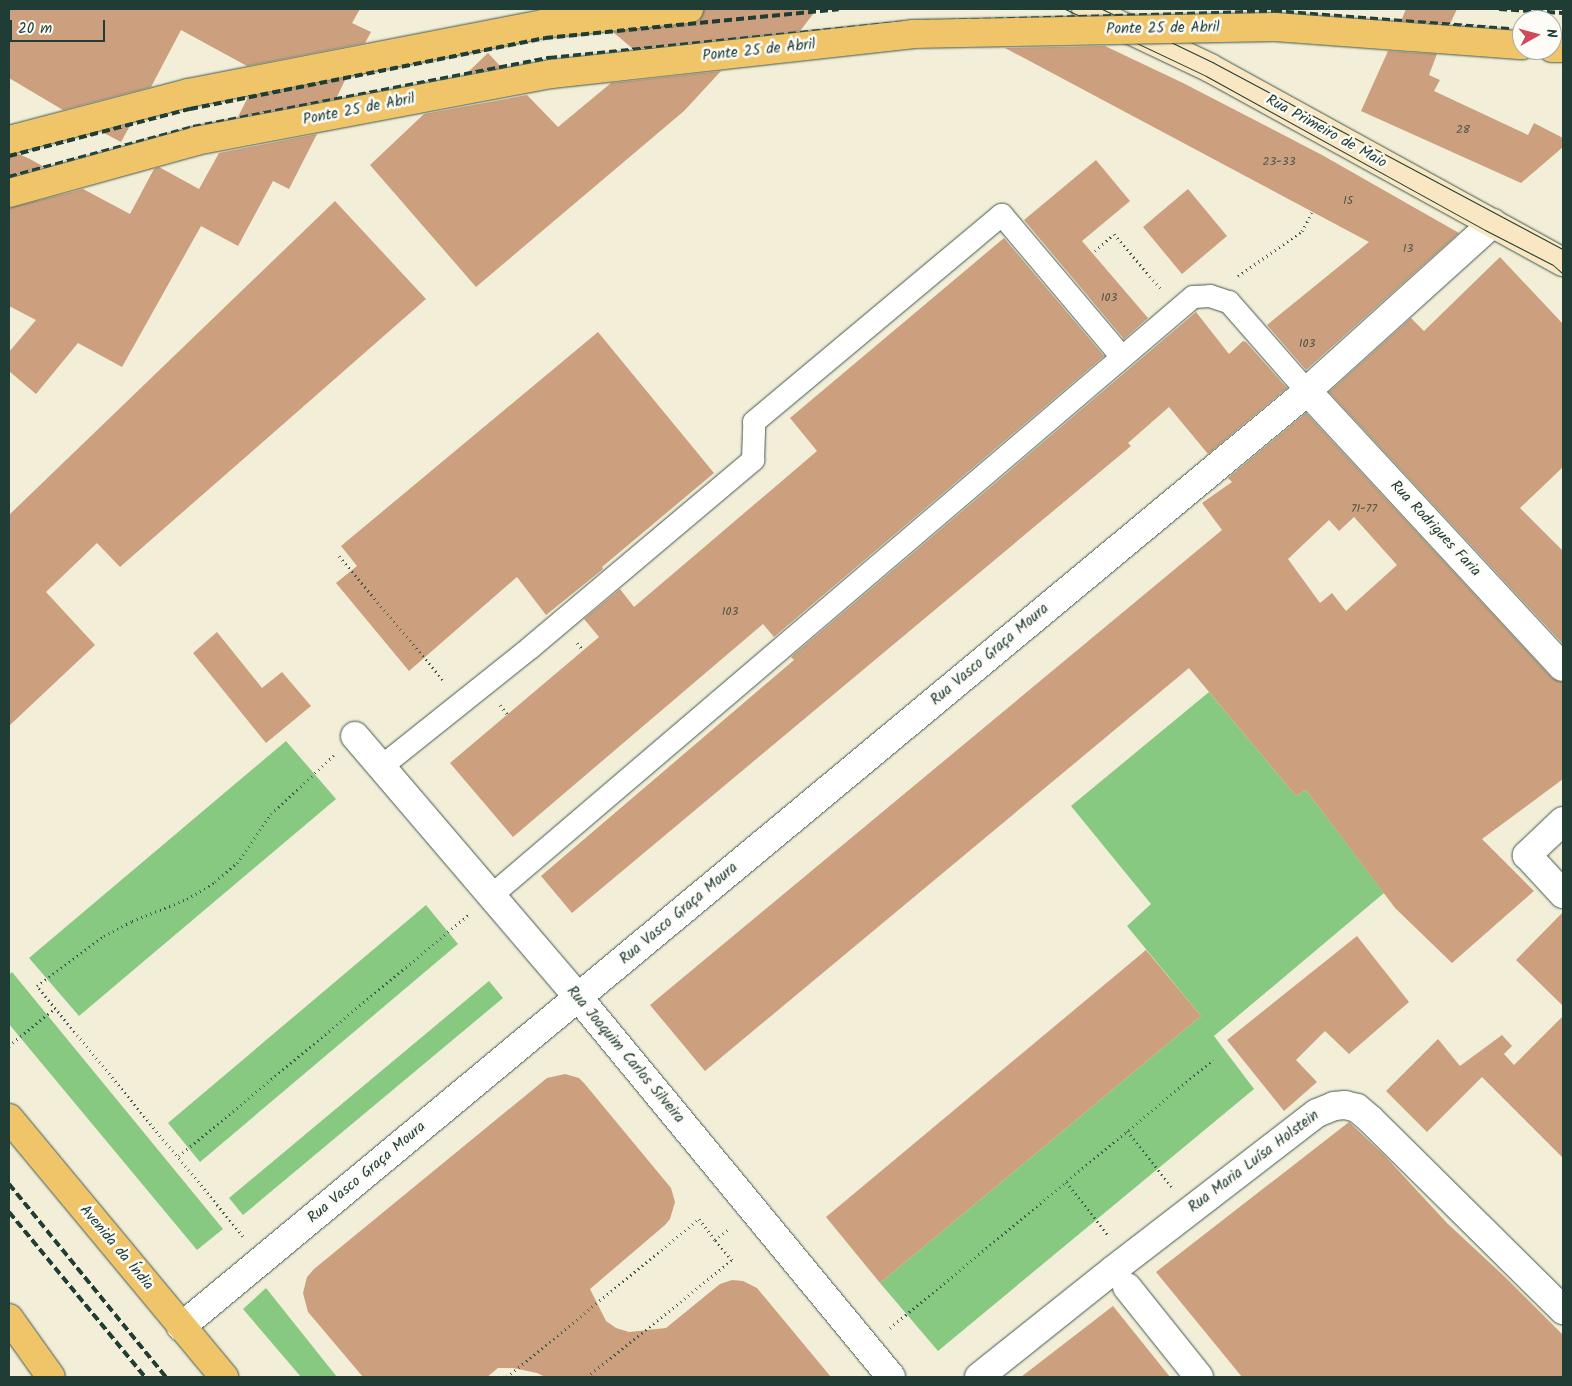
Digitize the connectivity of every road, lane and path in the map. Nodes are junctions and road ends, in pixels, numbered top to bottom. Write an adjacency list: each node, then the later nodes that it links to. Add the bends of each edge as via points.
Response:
1 (689, 9): 4 (main road, via 543,24 188,93)
2 (1086, 9): 7 (main road, Rua Primeiro de Maio, via 1210,68)
3 (1512, 44): 5 (main road, Ponte 25 de Abril, bridge, via 1275,27 912,34 552,74 196,141)
4 (9, 140)
5 (9, 193)
6 (1312, 212): 10 (path, via 1302,231)
7 (1493, 223): 9 (main road, Rua Primeiro de Maio); 13 (street)
8 (1094, 251): 11 (path, via 1114,234)
9 (1563, 262)
10 (1210, 296): 11 (street, via 1193,297); 13 (street, via 1235,308)
11 (1178, 310): 12 (street)
12 (1122, 357): 16 (street, via 1002,214 754,422 753,460); 21 (street)
13 (1307, 391): 15 (street, Rua Rodrigues Faria); 22 (street, Rua Vasco Graça Moura)
14 (339, 556): 16 (path)
15 (1563, 667)
16 (462, 703): 18 (street)
17 (355, 736): 18 (street, Rua Joaquim Carlos Silveira); 23 (path, via 271,814 238,862 215,882 187,900 132,921 104,936 37,986)
18 (381, 767): 21 (street, Rua Joaquim Carlos Silveira)
19 (1563, 821): 20 (street, via 1527,855)
20 (1563, 894)
21 (490, 896): 22 (street, Rua Joaquim Carlos Silveira); 28 (path)
22 (578, 997): 30 (street, Rua Joaquim Carlos Silveira); 34 (street, Rua Vasco Graça Moura)
23 (55, 1008): 24 (path); 28 (path)
24 (9, 1046)
25 (1214, 1060): 27 (path)
26 (9, 1118): 38 (main road, Avenida da Índia)
27 (1127, 1131): 29 (path); 31 (path)
28 (179, 1156): 34 (path)
29 (1066, 1182): 33 (path); 39 (path)
30 (752, 1209): 32 (path); 39 (street, Rua Joaquim Carlos Silveira)
31 (1190, 1210): 33 (street, Rua Maria Luísa Holstein); 36 (street, Rua Maria Luísa Holstein, via 1317,1113 1345,1105 1357,1108)
32 (715, 1240): 42 (path, via 699,1219); 43 (path, via 732,1260)
33 (1127, 1259): 45 (street, Rua Maria Luísa Holstein)
34 (262, 1260): 38 (street, Rua Vasco Graça Moura)
35 (1127, 1287): 46 (street)
36 (1563, 1310)
37 (9, 1318): 40 (main road)
38 (181, 1327): 41 (main road, Avenida da Índia)
39 (866, 1347): 44 (street, Rua Joaquim Carlos Silveira)
40 (51, 1377)
41 (224, 1377)
42 (507, 1377)
43 (587, 1377)
44 (890, 1377)
45 (979, 1377)
46 (1199, 1377)

